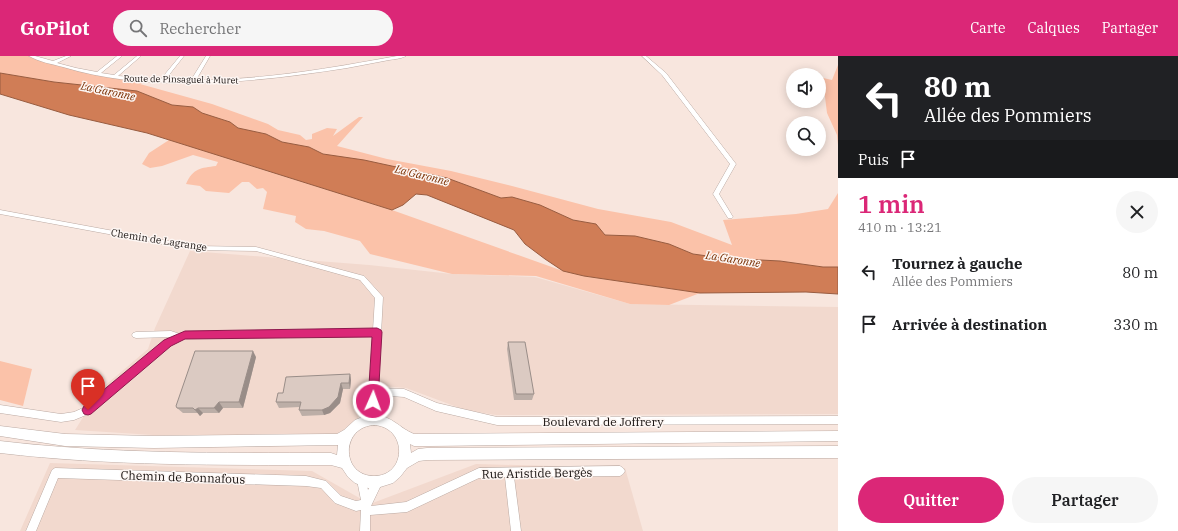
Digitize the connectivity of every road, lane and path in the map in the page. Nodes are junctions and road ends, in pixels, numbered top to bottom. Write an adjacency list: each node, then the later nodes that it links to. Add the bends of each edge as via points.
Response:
1 (31, 56): 9 (street, Route de Pinsaguel à Muret)
2 (70, 56): 9 (street)
3 (120, 56): 10 (street)
4 (139, 56): 11 (street)
5 (182, 56): 12 (street)
6 (208, 56): 13 (street)
7 (404, 56): 13 (street, Route de Pinsaguel à Muret, via 246,80)
8 (644, 56): 15 (street, via 664,74 733,164 716,194)
9 (53, 63): 10 (street, Route de Pinsaguel à Muret)
10 (98, 74): 11 (street, Route de Pinsaguel à Muret)
11 (114, 77): 12 (street, Route de Pinsaguel à Muret)
12 (163, 80): 13 (street, Route de Pinsaguel à Muret)
13 (193, 81)
14 (0, 212): 16 (street, Chemin de Lagrange, via 195,248 256,250 362,278 379,297)
15 (730, 217)
16 (377, 332): 18 (street); 19 (street)
17 (136, 335): 18 (street, via 171,334)
18 (179, 337): 21 (street, via 168,343 88,410 74,416 62,418)
19 (373, 391): 20 (street); 23 (street, Boulevard de Joffrery, via 404,393 436,407 497,421)
20 (373, 401): 22 (street); 24 (street)
21 (0, 409)
22 (380, 420): 24 (main road); 27 (main road, via 389,422)
23 (838, 420)
24 (363, 422): 26 (main road)
25 (0, 431): 26 (main road, via 65,440 154,442 327,440 338,439)
26 (348, 434): 31 (main road, via 343,448)
27 (402, 435): 28 (main road, via 414,440); 32 (main road, via 405,454)
28 (838, 436)
29 (0, 447): 31 (main road, via 50,454 332,459)
30 (838, 452): 32 (main road, via 427,454)
31 (344, 463): 35 (main road, via 350,473)
32 (402, 464): 36 (main road, via 388,478)
33 (620, 471): 34 (street, Rue Aristide Bergès)
34 (509, 472): 37 (street, Rue Aristide Bergès, via 479,472 407,507); 40 (street)
35 (362, 480): 36 (main road); 37 (street)
36 (378, 481): 37 (street)
37 (366, 508): 38 (street, Chemin de Bonnafous, via 338,500 322,484 306,481 55,473); 39 (street)
38 (31, 531)
39 (365, 531)
40 (516, 531)

